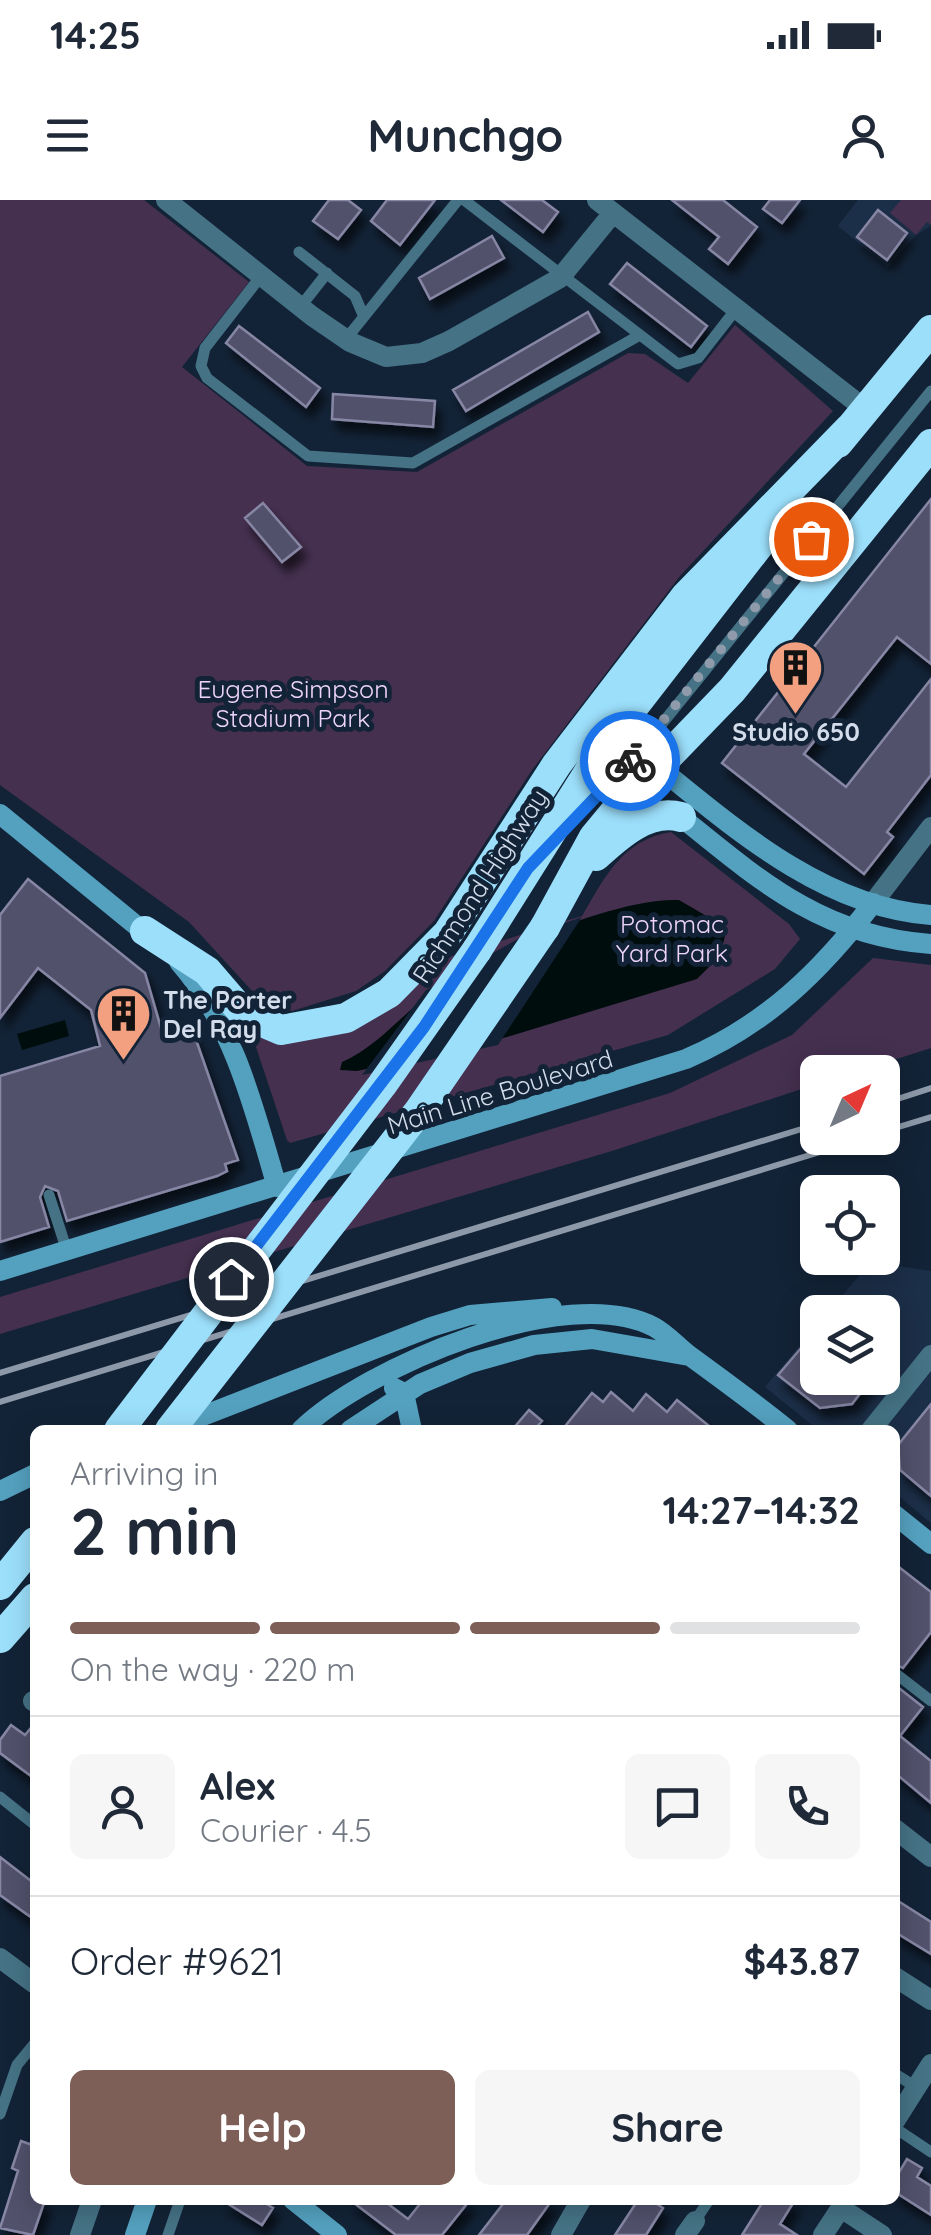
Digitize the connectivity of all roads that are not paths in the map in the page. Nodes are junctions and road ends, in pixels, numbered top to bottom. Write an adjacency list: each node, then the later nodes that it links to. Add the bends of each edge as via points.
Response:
1 (166, 200): 7 (street)
2 (461, 200): 6 (lane); 10 (lane)
3 (605, 206): 6 (street); 9 (street)
4 (299, 252): 5 (lane)
5 (326, 273): 8 (lane); 10 (lane, via 355,296)
6 (562, 275): 12 (lane); 13 (street, via 422,353 386,356)
7 (262, 276): 8 (street); 12 (lane, via 205,348 201,366 311,456 417,462)
8 (300, 306): 13 (street)
9 (737, 308): 12 (lane, via 689,364 674,362); 15 (street)
10 (364, 317): 13 (lane)
11 (931, 330): 15 (highway, Richmond Highway)
12 (640, 335)
13 (346, 339)
14 (931, 391): 18 (lane)
15 (858, 418): 17 (highway, Richmond Highway); 27 (highway, via 684,598 557,764 448,933 389,993 346,1018 281,1030 244,1014 207,971)
16 (931, 444): 18 (highway, via 732,690)
17 (614, 732): 18 (street); 22 (highway, Richmond Highway)
18 (643, 771): 22 (lane); 23 (highway, via 594,837); 24 (street, via 802,873)
19 (674, 812): 23 (highway, via 633,826); 26 (street, via 788,900)
20 (0, 814): 27 (street)
21 (931, 827): 24 (street, Main Line Boulevard)
22 (528, 868): 39 (highway, Richmond Highway, bridge, via 382,1085)
23 (579, 872): 40 (highway, bridge, via 419,1111)
24 (872, 903): 25 (street); 26 (street, Main Line Boulevard)
25 (931, 915)
26 (854, 928): 28 (street); 29 (street, Main Line Boulevard, via 781,1004 716,1046 655,1071)
27 (144, 932): 29 (street, via 184,968 218,1014)
28 (931, 944)
29 (277, 1187): 31 (street, Main Line Boulevard)
30 (49, 1195): 31 (lane)
31 (67, 1251): 32 (street, Main Line Boulevard)
32 (0, 1271)
33 (594, 1314): 35 (street, via 654,1327); 36 (street, via 467,1338); 41 (street, via 551,1308 470,1316)
34 (931, 1354): 45 (street)
35 (691, 1357): 37 (street, via 592,1340 534,1345 470,1362); 44 (street)
36 (375, 1378): 37 (street); 38 (street); 42 (street)
37 (404, 1393): 38 (street); 43 (street)
38 (377, 1423)
39 (123, 1425)
40 (172, 1425)
41 (181, 1425)
42 (307, 1425)
43 (411, 1425)
44 (781, 1425)
45 (875, 1425)
46 (30, 1476): 47 (street)
47 (0, 1491)
48 (900, 1519): 49 (street)
49 (931, 1544)
50 (30, 1548): 51 (highway)
51 (0, 1585)
52 (30, 1604): 53 (highway)
53 (0, 1638)
54 (900, 1677): 55 (lane)
55 (931, 1701)
56 (0, 1797): 57 (lane)
57 (30, 1821)
58 (900, 1832): 59 (street)
59 (931, 1857)
60 (0, 1958): 61 (street)
61 (30, 1980)
62 (900, 1980): 63 (street)
63 (931, 2000)
64 (30, 2049): 68 (lane, via 17,2065)
65 (931, 2064): 67 (street)
66 (900, 2077): 67 (lane)
67 (916, 2087): 69 (street)
68 (0, 2114)
69 (900, 2115)
70 (900, 2128): 71 (lane)
71 (931, 2152)
72 (90, 2205): 81 (street)
73 (146, 2205): 82 (street)
74 (178, 2205): 83 (lane)
75 (577, 2205): 85 (street)
76 (706, 2205): 80 (lane)
77 (842, 2205): 86 (street)
78 (844, 2205): 87 (street)
79 (318, 2208): 84 (street)
80 (690, 2228)
81 (80, 2235)
82 (136, 2235)
83 (168, 2235)
84 (337, 2235)
85 (562, 2235)
86 (823, 2235)
87 (882, 2235)

